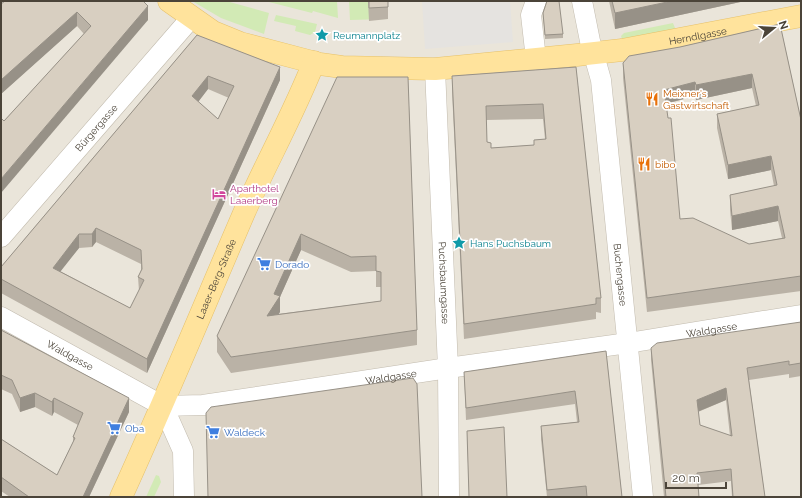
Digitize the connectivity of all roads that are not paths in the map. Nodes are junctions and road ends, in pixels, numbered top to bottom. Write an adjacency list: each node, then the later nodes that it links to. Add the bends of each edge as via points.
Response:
1 (169, 1): 5 (main road)
2 (536, 1): 7 (street, via 531,15)
3 (582, 1): 6 (street)
4 (801, 16): 6 (main road, Herndlgasse, via 622,50)
5 (191, 18): 8 (main road, via 213,32 240,43); 10 (street, Bürgergasse)
6 (593, 53): 7 (main road); 13 (street, Buchengasse, via 601,80)
7 (536, 59): 9 (main road)
8 (314, 62): 9 (main road, via 342,67); 15 (main road, Laaer-Berg-Straße, via 242,219)
9 (435, 69): 14 (street, Puchsbaumgasse)
10 (1, 237)
11 (801, 315): 13 (street, Waldgasse)
12 (1, 317): 15 (street, Waldgasse)
13 (628, 343): 14 (street, Waldgasse); 19 (street, Buchengasse)
14 (448, 368): 15 (street, Waldgasse, via 203,405); 18 (street, Puchsbaumgasse)
15 (163, 406): 16 (main road, Laaer-Berg-Straße); 17 (street, via 183,451)
16 (121, 497)
17 (184, 497)
18 (449, 497)
19 (643, 497)

